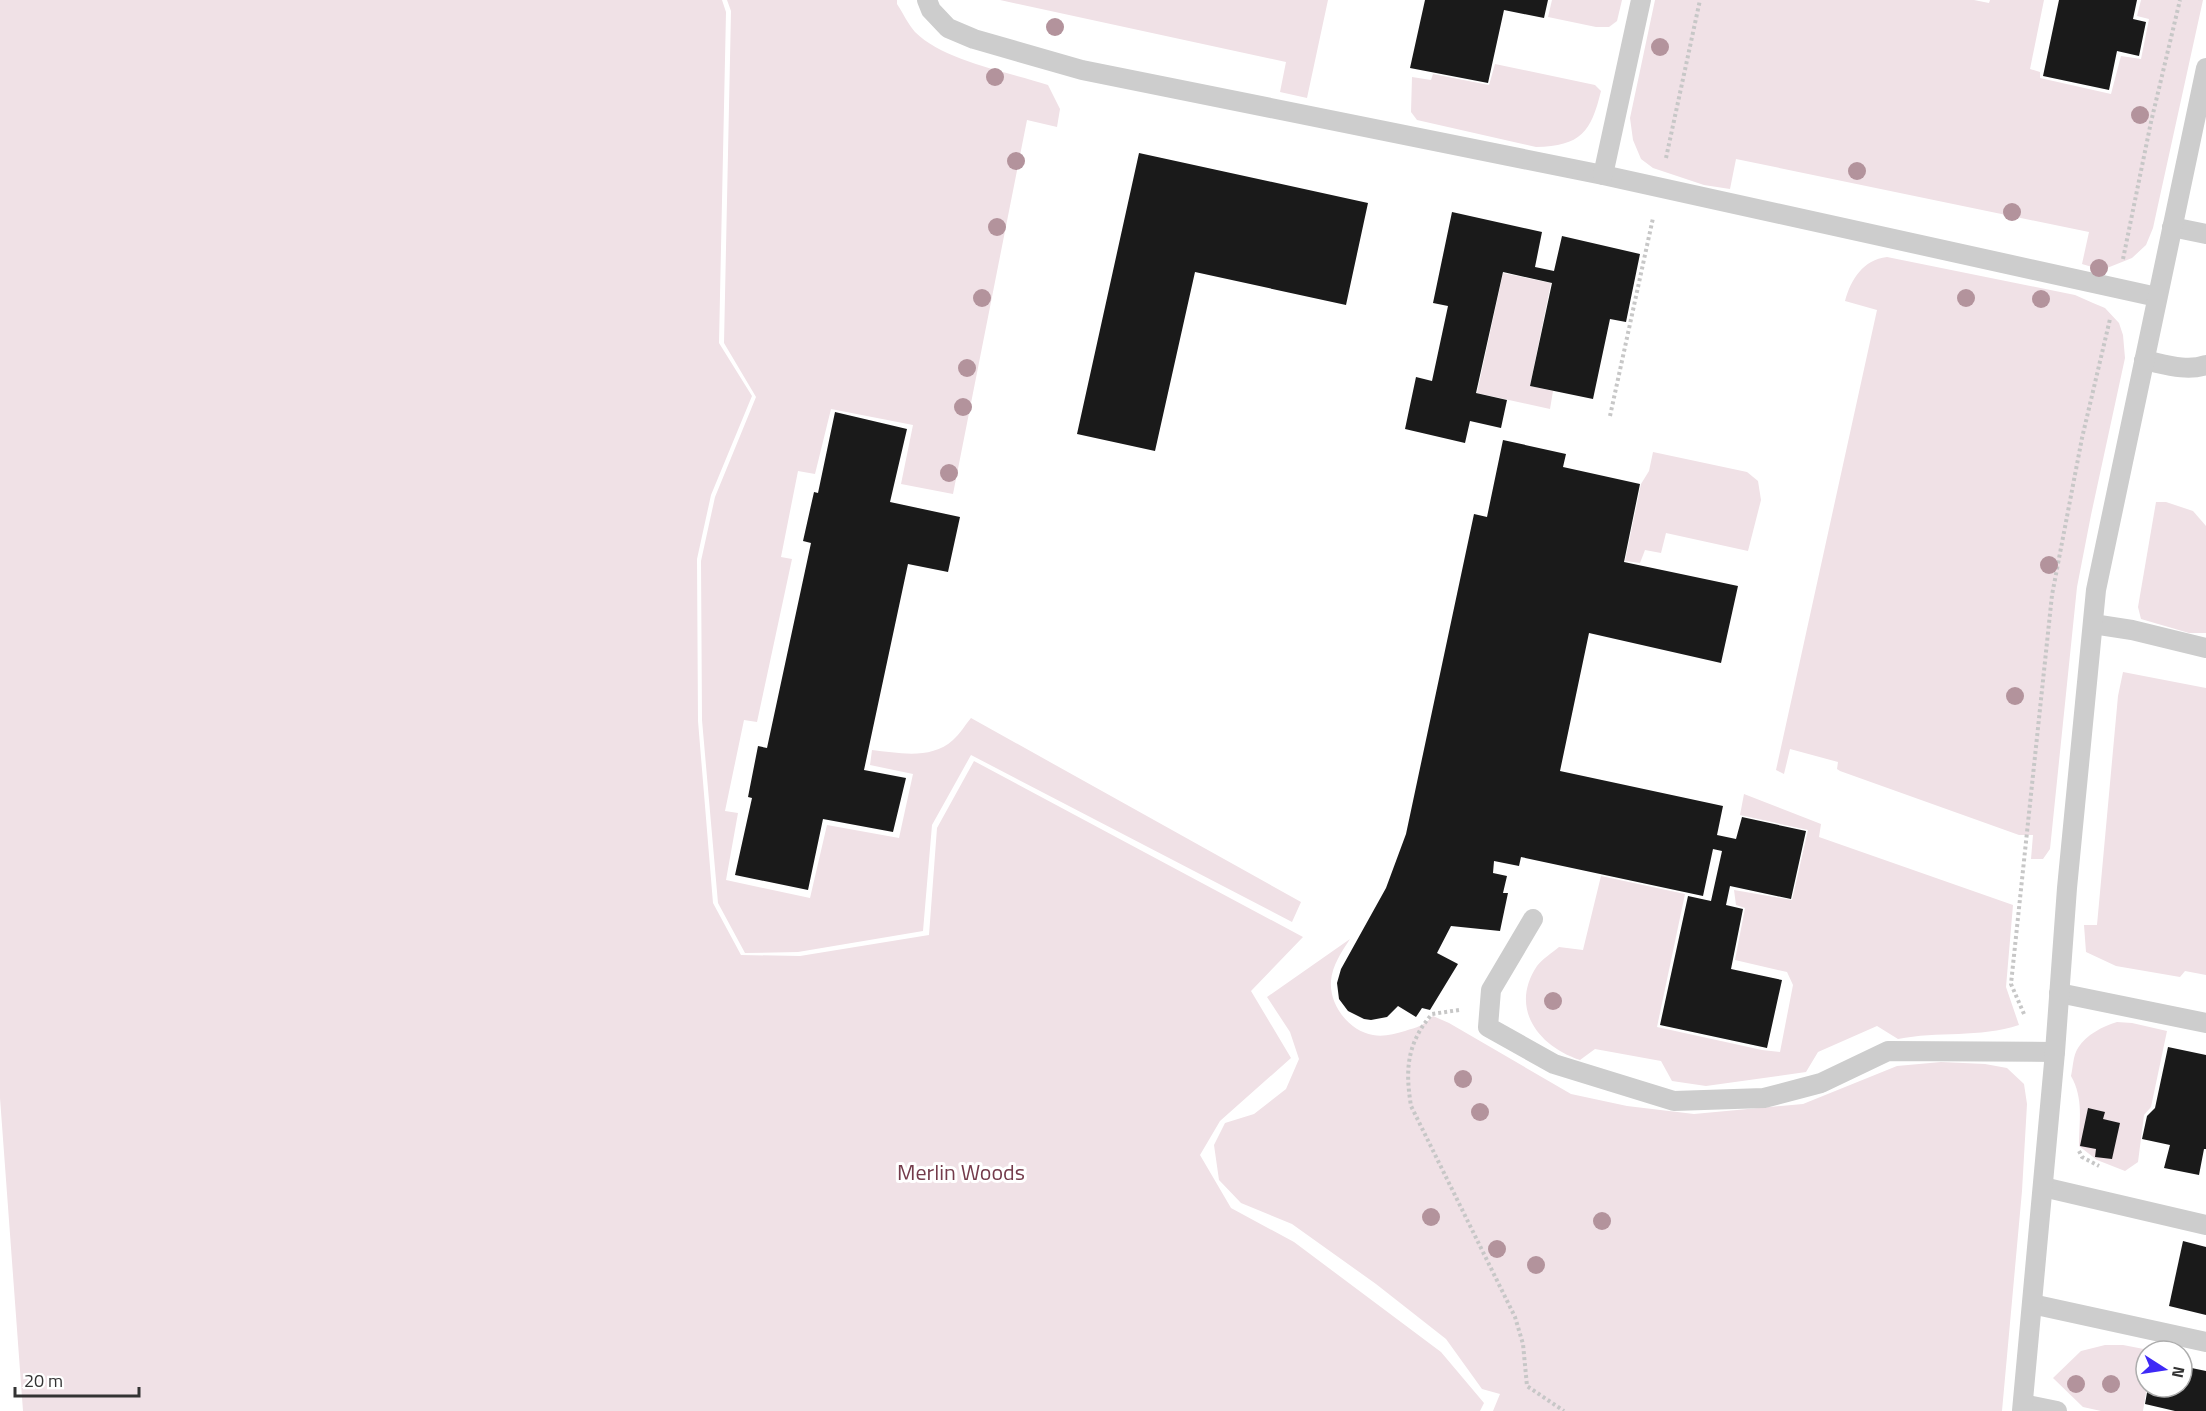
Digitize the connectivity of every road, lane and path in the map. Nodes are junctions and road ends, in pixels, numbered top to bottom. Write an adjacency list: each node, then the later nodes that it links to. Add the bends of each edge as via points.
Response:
1 (927, 0): 4 (lane, via 948,28 1082,70)
2 (1641, 0): 4 (lane)
3 (2206, 68): 5 (lane)
4 (1603, 175): 7 (lane)
5 (2172, 226): 6 (lane); 7 (lane)
6 (2206, 234)
7 (2157, 297): 8 (lane)
8 (2144, 360): 9 (lane, via 2178,367); 10 (lane, via 2096,590)
9 (2206, 365)
10 (2093, 624): 11 (lane); 13 (lane)
11 (2206, 648)
12 (1533, 919): 14 (lane, via 1491,990)
13 (2058, 993): 15 (lane); 16 (lane)
14 (1490, 1006): 16 (lane, via 1488,1027 1554,1064 1674,1101 1764,1098 1821,1083 1888,1051); 22 (path, via 1432,1014 1424,1023 1408,1054 1411,1106 1515,1317 1523,1344 1527,1386)
15 (2206, 1023)
16 (2055, 1052): 17 (lane)
17 (2043, 1187): 18 (lane); 19 (lane)
18 (2206, 1225)
19 (2032, 1304): 20 (lane); 21 (lane)
20 (2206, 1342)
21 (2022, 1407): 23 (lane)
22 (1564, 1411)
23 (2057, 1411)

